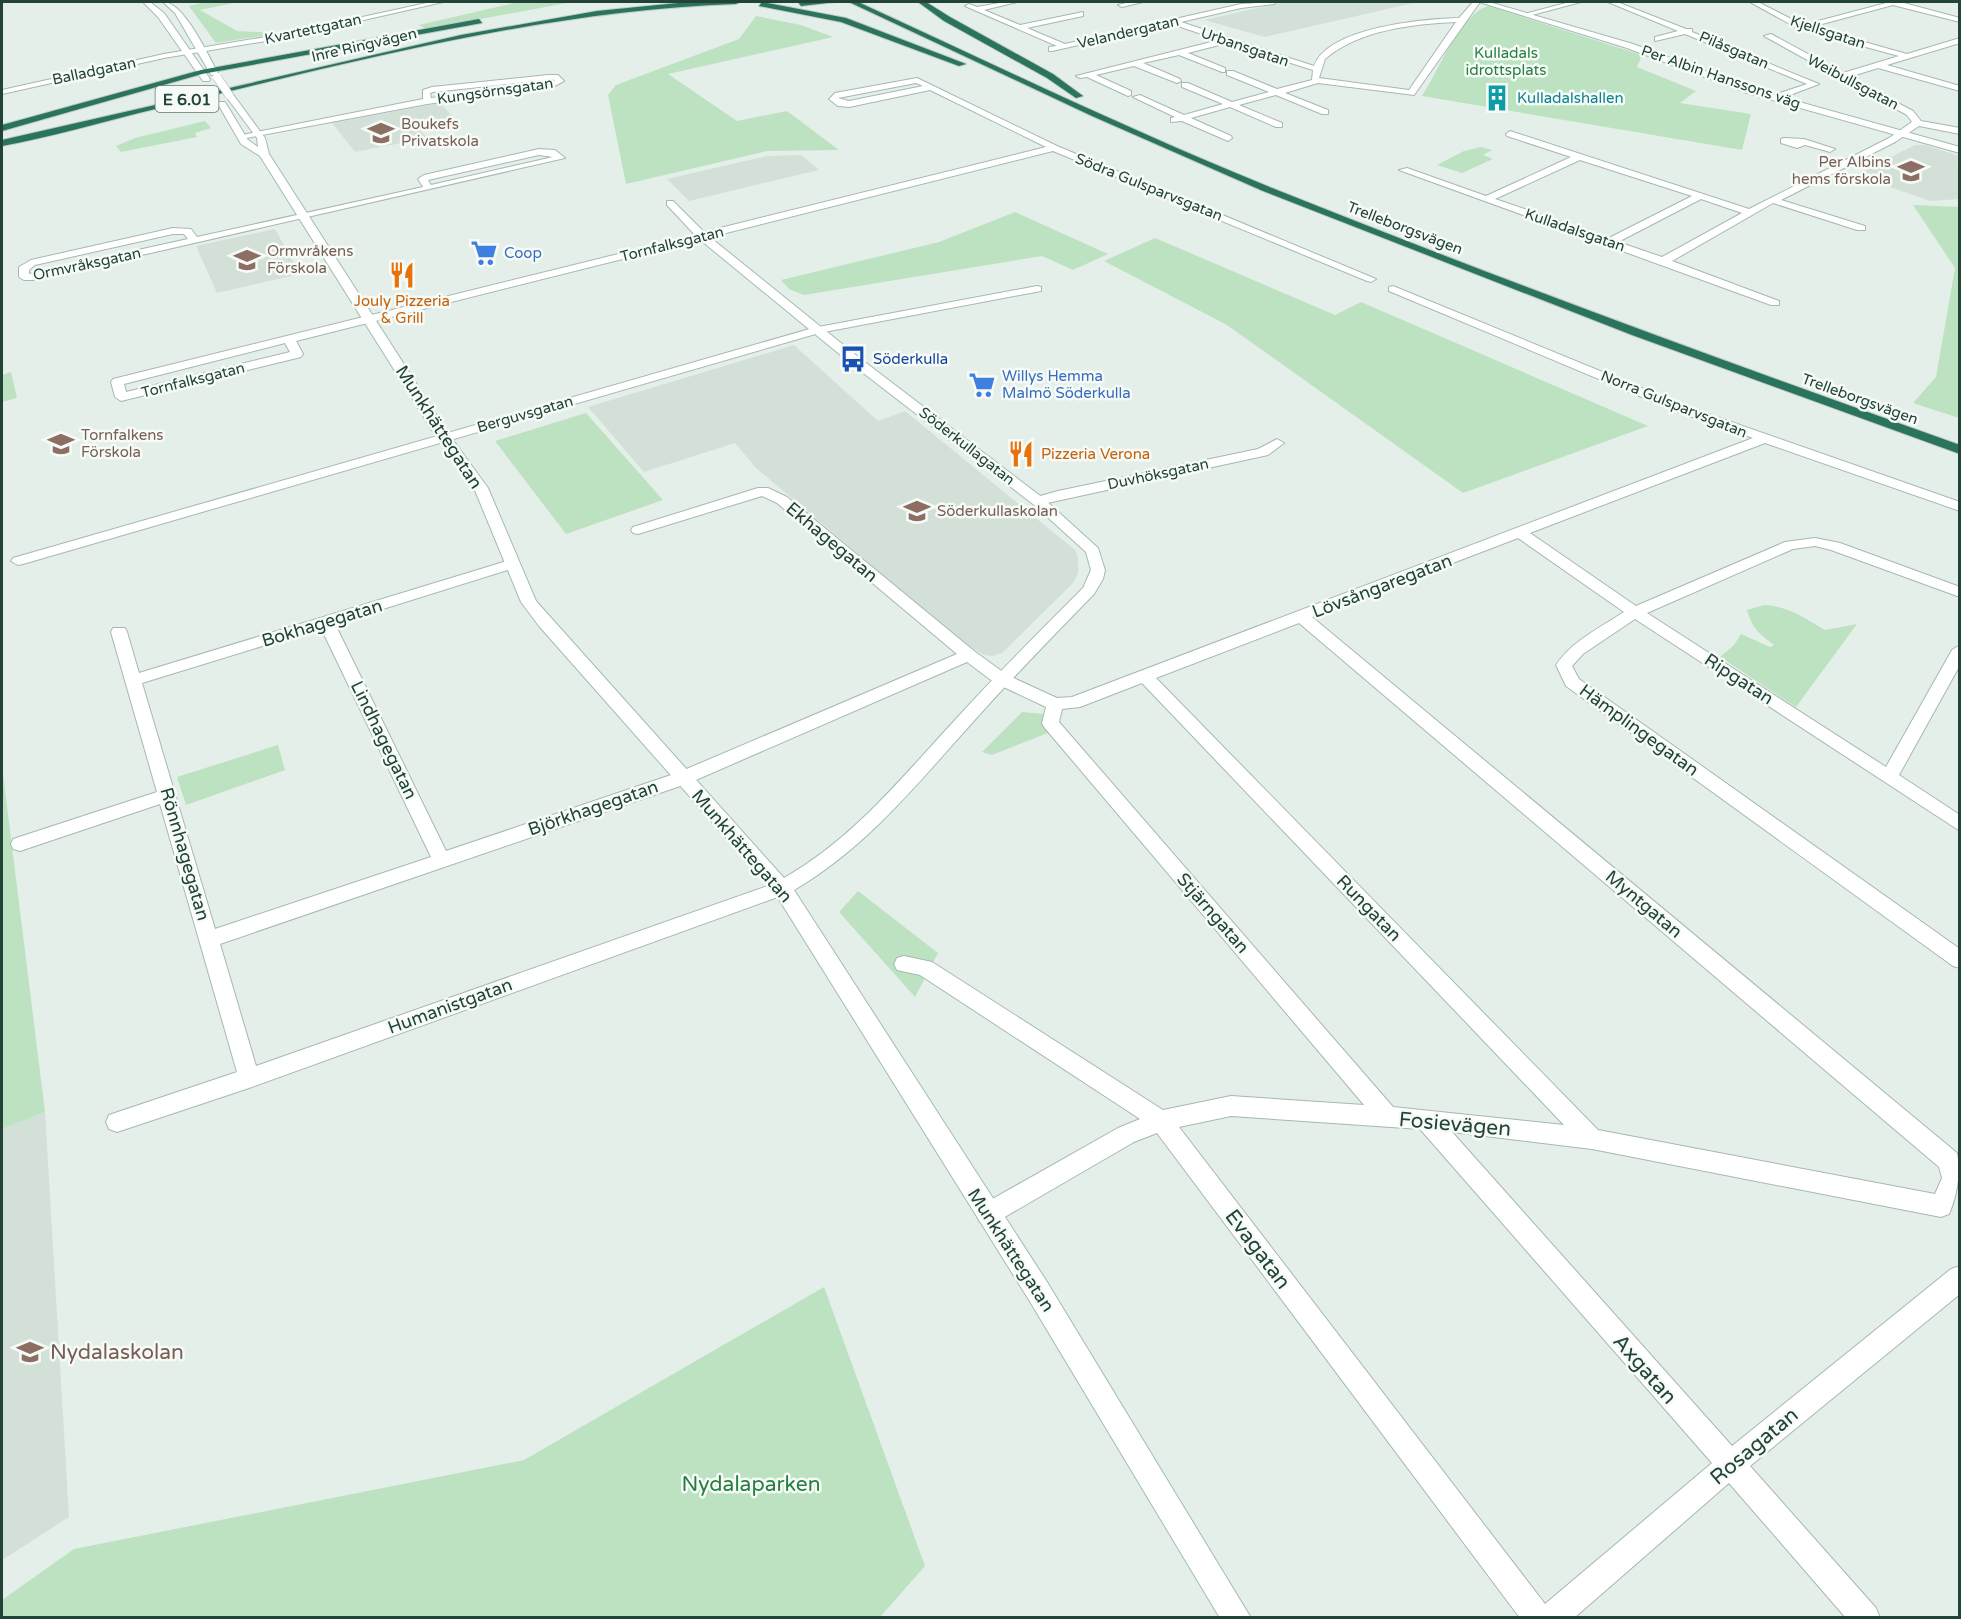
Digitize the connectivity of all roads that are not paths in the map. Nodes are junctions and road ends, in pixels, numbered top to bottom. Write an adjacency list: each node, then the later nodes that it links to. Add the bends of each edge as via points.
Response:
1 (146, 2): 46 (street, Munkhättegatan, via 161,15)
2 (166, 2): 45 (street, Munkhättegatan, via 178,12)
3 (439, 2): 45 (street, Kvartettgatan)
4 (731, 2): 19 (highway)
5 (832, 2): 20 (highway)
6 (853, 2): 72 (highway, Trelleborgsvägen)
7 (873, 2): 38 (highway)
8 (922, 2): 63 (highway)
9 (1013, 2): 26 (street)
10 (1139, 2): 22 (street)
11 (1228, 2): 24 (street)
12 (1274, 2): 24 (street, Velandergatan)
13 (1476, 2): 31 (street)
14 (1483, 2): 29 (street, Per Albin Hanssons väg)
15 (1577, 2): 29 (street)
16 (1612, 2): 37 (street, Pilåsgatan)
17 (1754, 2): 35 (street, Kjellsgatan)
18 (1895, 2): 32 (street); 35 (street)
19 (743, 3): 21 (highway); 25 (highway, Inre Ringvägen / E 6.01)
20 (821, 3): 21 (highway)
21 (762, 4): 72 (highway, via 843,20)
22 (1122, 5)
23 (969, 6): 26 (street)
24 (1241, 6): 33 (street, Velandergatan)
25 (620, 8): 57 (highway, via 483,35); 86 (highway, Inre Ringvägen / E 6.01, via 433,43)
26 (978, 9): 34 (street)
27 (548, 11): 80 (highway, Inre Ringvägen / E 6.01)
28 (1080, 14): 34 (street)
29 (1528, 14): 66 (street, Per Albin Hanssons väg)
30 (484, 20): 53 (highway)
31 (1461, 20): 55 (street, via 1421,22 1349,40 1320,59); 58 (street, via 1411,93)
32 (1959, 20)
33 (1174, 22): 41 (street, Urbansgatan); 43 (street, Velandergatan)
34 (1020, 27): 43 (street)
35 (1802, 27): 36 (street); 48 (street, Kjellsgatan)
36 (1792, 29)
37 (1689, 31): 40 (street); 66 (street, Pilåsgatan, via 1815,84)
38 (941, 32)
39 (1782, 32): 56 (street, Weibullsgatan, via 1768,36)
40 (1658, 39)
41 (1227, 40): 47 (street); 55 (street, Urbansgatan)
42 (1959, 40): 48 (street)
43 (1064, 46): 44 (street, Velandergatan)
44 (1052, 49)
45 (202, 50): 46 (street, Kvartettgatan); 53 (street, Munkhättegatan)
46 (186, 52): 54 (street, Munkhättegatan); 61 (street, Balladgatan)
47 (1179, 52): 50 (street); 62 (street)
48 (1906, 56): 52 (street)
49 (1006, 62): 63 (highway, Trelleborgsvägen)
50 (1135, 63): 69 (street); 74 (street, via 1084,75)
51 (1273, 63): 55 (street, via 1303,75)
52 (1878, 65): 56 (street); 60 (street)
53 (214, 73): 54 (highway); 65 (street, Munkhättegatan, bridge)
54 (204, 76): 67 (street, Munkhättegatan); 77 (highway)
55 (1317, 76): 58 (street); 62 (street)
56 (1843, 76): 75 (street, Weibullsgatan, via 1910,113)
57 (304, 82)
58 (1330, 83): 64 (street)
59 (930, 87): 59 (street, Södra Gulsparvsgatan, via 849,104 833,99 917,80); 87 (street, Södra Gulsparvsgatan)
60 (1959, 89)
61 (2, 92)
62 (1278, 92): 69 (street); 71 (street)
63 (1079, 96): 114 (highway, Trelleborgsvägen, via 1459,254)
64 (1361, 96)
65 (234, 98): 67 (highway); 79 (street, Munkhättegatan)
66 (1774, 98): 82 (street, Per Albin Hanssons väg)
67 (220, 100): 70 (highway); 83 (street, Munkhättegatan)
68 (427, 101): 68 (street, Kungsörnsgatan, via 553,85 560,81 548,77 432,90 426,92); 79 (street, Kungsörnsgatan)
69 (1231, 104): 74 (street); 76 (street)
70 (211, 105)
71 (1325, 112)
72 (1095, 114): 117 (highway, Trelleborgsvägen, via 1266,189 1418,249)
73 (153, 118): 90 (highway)
74 (1178, 119): 84 (street)
75 (1917, 123): 78 (street); 82 (street, Weibullsgatan)
76 (1278, 125)
77 (2, 128)
78 (1959, 131)
79 (257, 133): 83 (street, Kungsörnsgatan); 91 (street, Munkhättegatan)
80 (2, 134)
81 (1510, 134): 92 (street)
82 (1901, 134): 89 (street, Per Albin Hanssons väg); 97 (street)
83 (241, 136): 91 (street, Munkhättegatan)
84 (1228, 138)
85 (1804, 142): 88 (street)
86 (2, 143)
87 (1054, 148): 102 (street, Tornfalksgatan); 106 (street, Södra Gulsparvsgatan)
88 (1830, 149)
89 (1959, 150)
90 (2, 151)
91 (264, 154): 100 (street, Munkhättegatan)
92 (1578, 157): 95 (street); 96 (street, Kulladalsgatan)
93 (1404, 170): 96 (street, Kulladalsgatan)
94 (429, 188): 94 (street, Ormvråksgatan, via 423,179 427,177 539,152 552,152 560,158); 100 (street, Ormvråksgatan)
95 (1700, 196): 99 (street); 104 (street)
96 (1487, 199): 104 (street, Kulladalsgatan)
97 (1772, 200): 99 (street); 101 (street)
98 (670, 202): 102 (street, Söderkullagatan)
99 (1750, 212): 105 (street)
100 (302, 216): 103 (street, Ormvråksgatan); 110 (street, Munkhättegatan)
101 (1861, 228)
102 (702, 236): 110 (street, Tornfalksgatan); 111 (street, Söderkullagatan)
103 (194, 241): 103 (street, Ormvråksgatan, via 187,231 173,231 32,263 23,269 24,277)
104 (1610, 242): 105 (street, Kulladalsgatan)
105 (1663, 261): 109 (street, Kulladalsgatan)
106 (1371, 279)
107 (1037, 289): 111 (street, Berguvsgatan)
108 (1394, 289): 115 (street, Norra Gulsparvsgatan)
109 (1775, 303)
110 (369, 320): 112 (street, Tornfalksgatan); 113 (street, Munkhättegatan)
111 (817, 330): 113 (street, Berguvsgatan); 118 (street, Söderkullagatan)
112 (289, 339): 112 (street, Tornfalksgatan, via 297,354 122,398 117,382)
113 (444, 438): 122 (street, Berguvsgatan); 123 (street, Munkhättegatan, via 481,488)
114 (1959, 439)
115 (1763, 440): 119 (street, Norra Gulsparvsgatan); 121 (street, Lövsångaregatan)
116 (1277, 443): 118 (street, Duvhöksgatan, via 1263,452 1239,458)
117 (1959, 450)
118 (1038, 501): 132 (street, Söderkullagatan, via 1093,551 1098,570 1089,591)
119 (1959, 507)
120 (638, 530): 130 (street, Ekhagegatan, via 763,491 782,501)
121 (1520, 533): 125 (street, Ripgatan); 126 (street, Lövsångaregatan)
122 (18, 561)
123 (512, 564): 127 (street, Bokhagegatan); 136 (street, Munkhättegatan, via 529,602 544,622)
124 (1959, 592): 125 (street, Hämplingegatan, via 1815,542 1790,545 1755,558)
125 (1635, 612): 135 (street, Ripgatan); 143 (street, Hämplingegatan, via 1577,650 1564,665 1572,682)
126 (1302, 617): 131 (street, Lövsångaregatan); 151 (street, Myntgatan, via 1949,1161 1953,1178)
127 (326, 622): 133 (street, Bokhagegatan); 140 (street, Lindhagegatan)
128 (119, 632): 133 (street, Rönnhagegatan)
129 (1959, 650): 135 (street)
130 (968, 655): 132 (street, Ekhagegatan); 136 (street, Björkhagegatan)
131 (1146, 677): 134 (street, Lövsångaregatan, via 1074,703); 150 (street, Rungatan)
132 (1001, 680): 134 (street); 141 (street, Söderkullagatan, via 871,823 840,852)
133 (132, 681): 137 (street, Rönnhagegatan)
134 (1055, 704): 146 (street, Stjärngatan, via 1050,723)
135 (1889, 777): 138 (street, Ripgatan)
136 (683, 778): 140 (street, Björkhagegatan); 141 (street, Munkhättegatan)
137 (168, 795): 139 (street); 142 (street, Rönnhagegatan)
138 (1959, 824)
139 (20, 844)
140 (441, 859): 142 (street, Björkhagegatan)
141 (782, 888): 145 (street, Humanistgatan); 152 (street, Munkhättegatan)
142 (210, 939): 145 (street, Rönnhagegatan)
143 (1959, 960)
144 (904, 964): 148 (street, Evagatan, via 924,968)
145 (249, 1078): 149 (street, Humanistgatan)
146 (1389, 1118): 147 (street, Fosievägen); 148 (street, Fosievägen, via 1231,1106)
147 (1426, 1119): 150 (street, Fosievägen); 154 (street, Axgatan)
148 (1161, 1121): 152 (street, Fosievägen, via 1126,1135); 156 (street, Evagatan)
149 (117, 1122)
150 (1592, 1139): 151 (street, Fosievägen)
151 (1941, 1206)
152 (988, 1214): 155 (street, Munkhättegatan)
153 (1959, 1278): 154 (street, Rosagatan)
154 (1730, 1465): 157 (street, Rosagatan); 158 (street, Axgatan)
155 (1237, 1617)
156 (1538, 1617)
157 (1551, 1617)
158 (1866, 1617)

